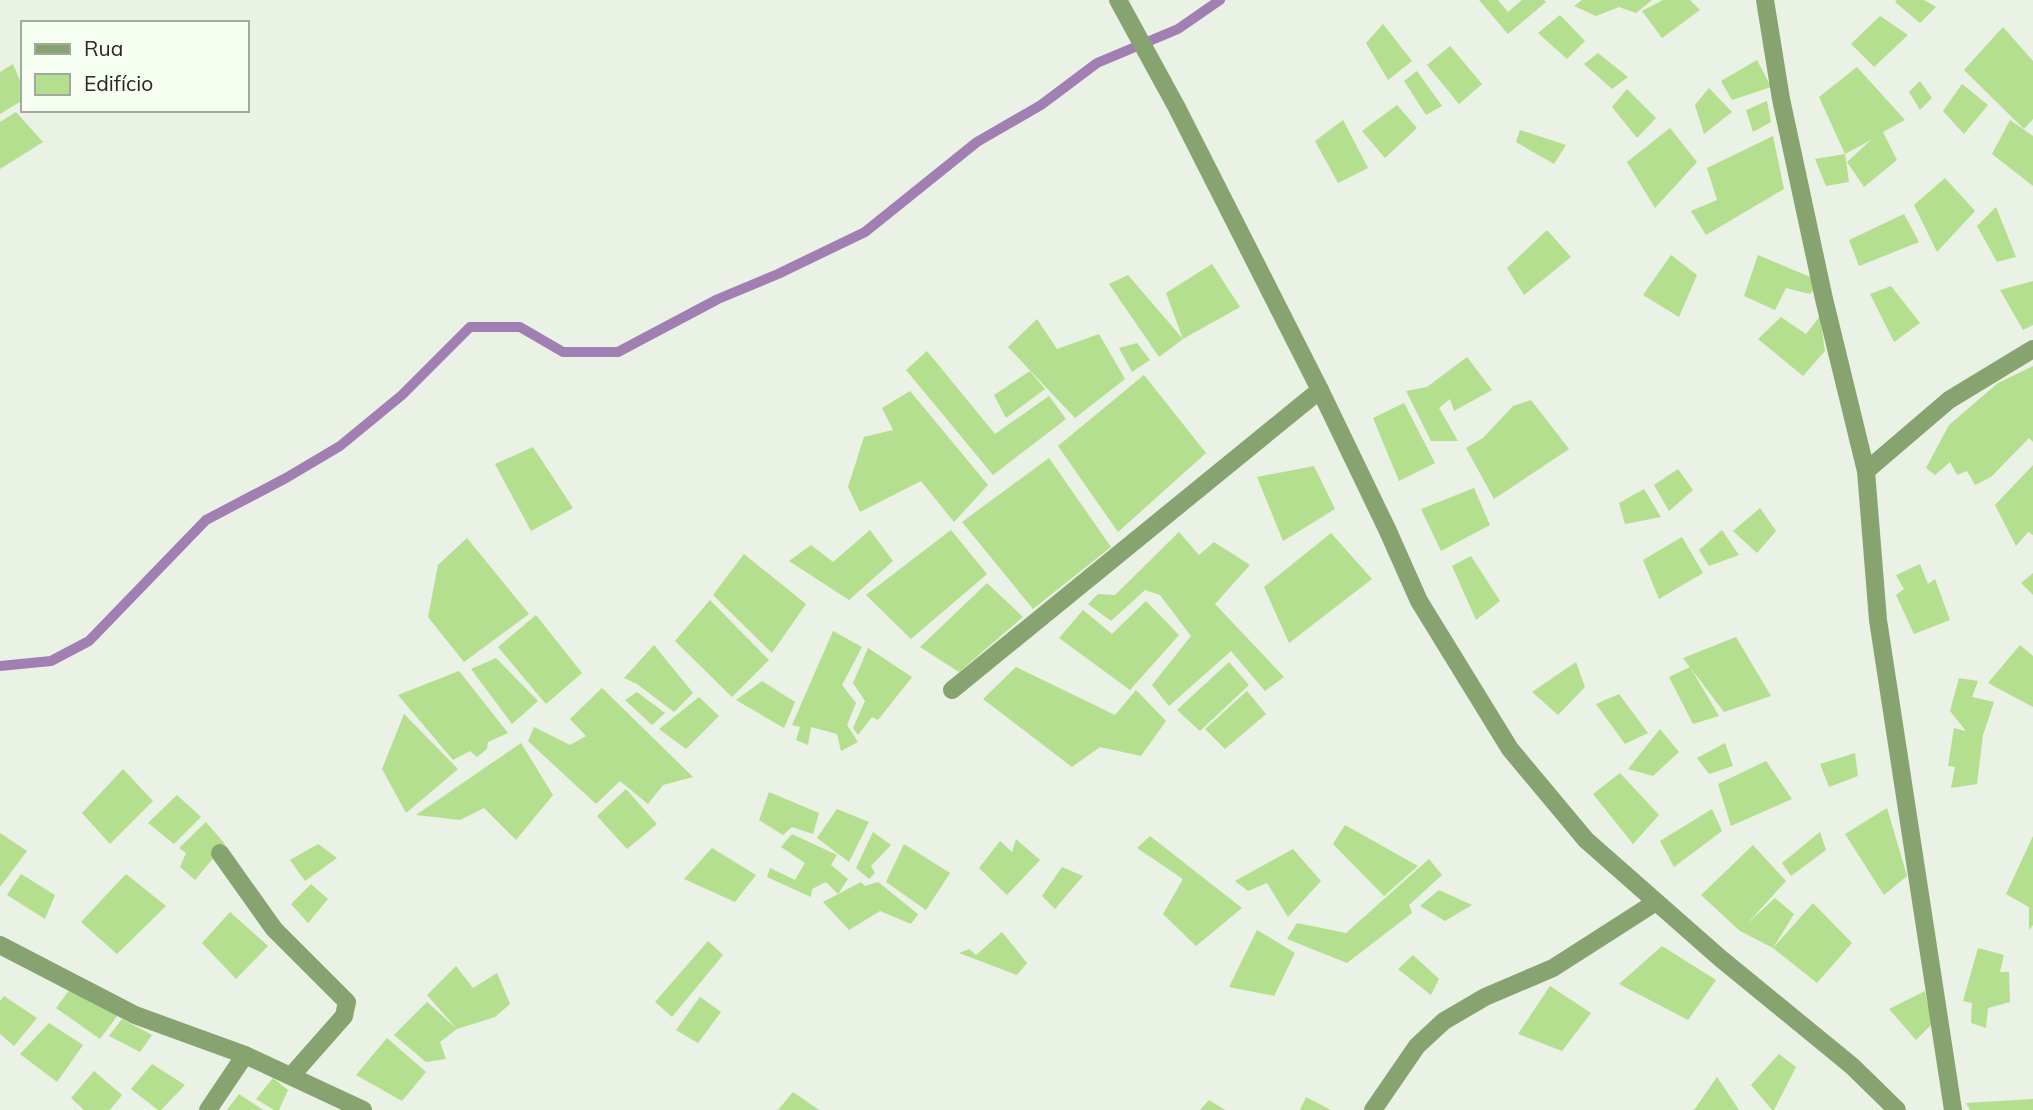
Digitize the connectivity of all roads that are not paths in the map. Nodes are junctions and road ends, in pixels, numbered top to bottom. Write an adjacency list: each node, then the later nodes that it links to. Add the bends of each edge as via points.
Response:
1 (1118, 0): 4 (street)
2 (1765, 0): 5 (street, via 1781,99)
3 (2033, 349): 5 (street, via 1949,400)
4 (1320, 390): 6 (street); 8 (street, via 1419,601 1510,749 1586,840)
5 (1866, 471): 16 (street, via 1878,620)
6 (952, 690)
7 (220, 853): 11 (street, via 274,929 347,1002 344,1016)
8 (1656, 902): 14 (street, via 1553,968 1485,997 1444,1021 1417,1046); 15 (street)
9 (0, 944): 10 (street, via 135,1016)
10 (245, 1055): 11 (street); 12 (street)
11 (292, 1075): 13 (street)
12 (208, 1110)
13 (363, 1110)
14 (1373, 1110)
15 (1898, 1110)
16 (1953, 1110)

